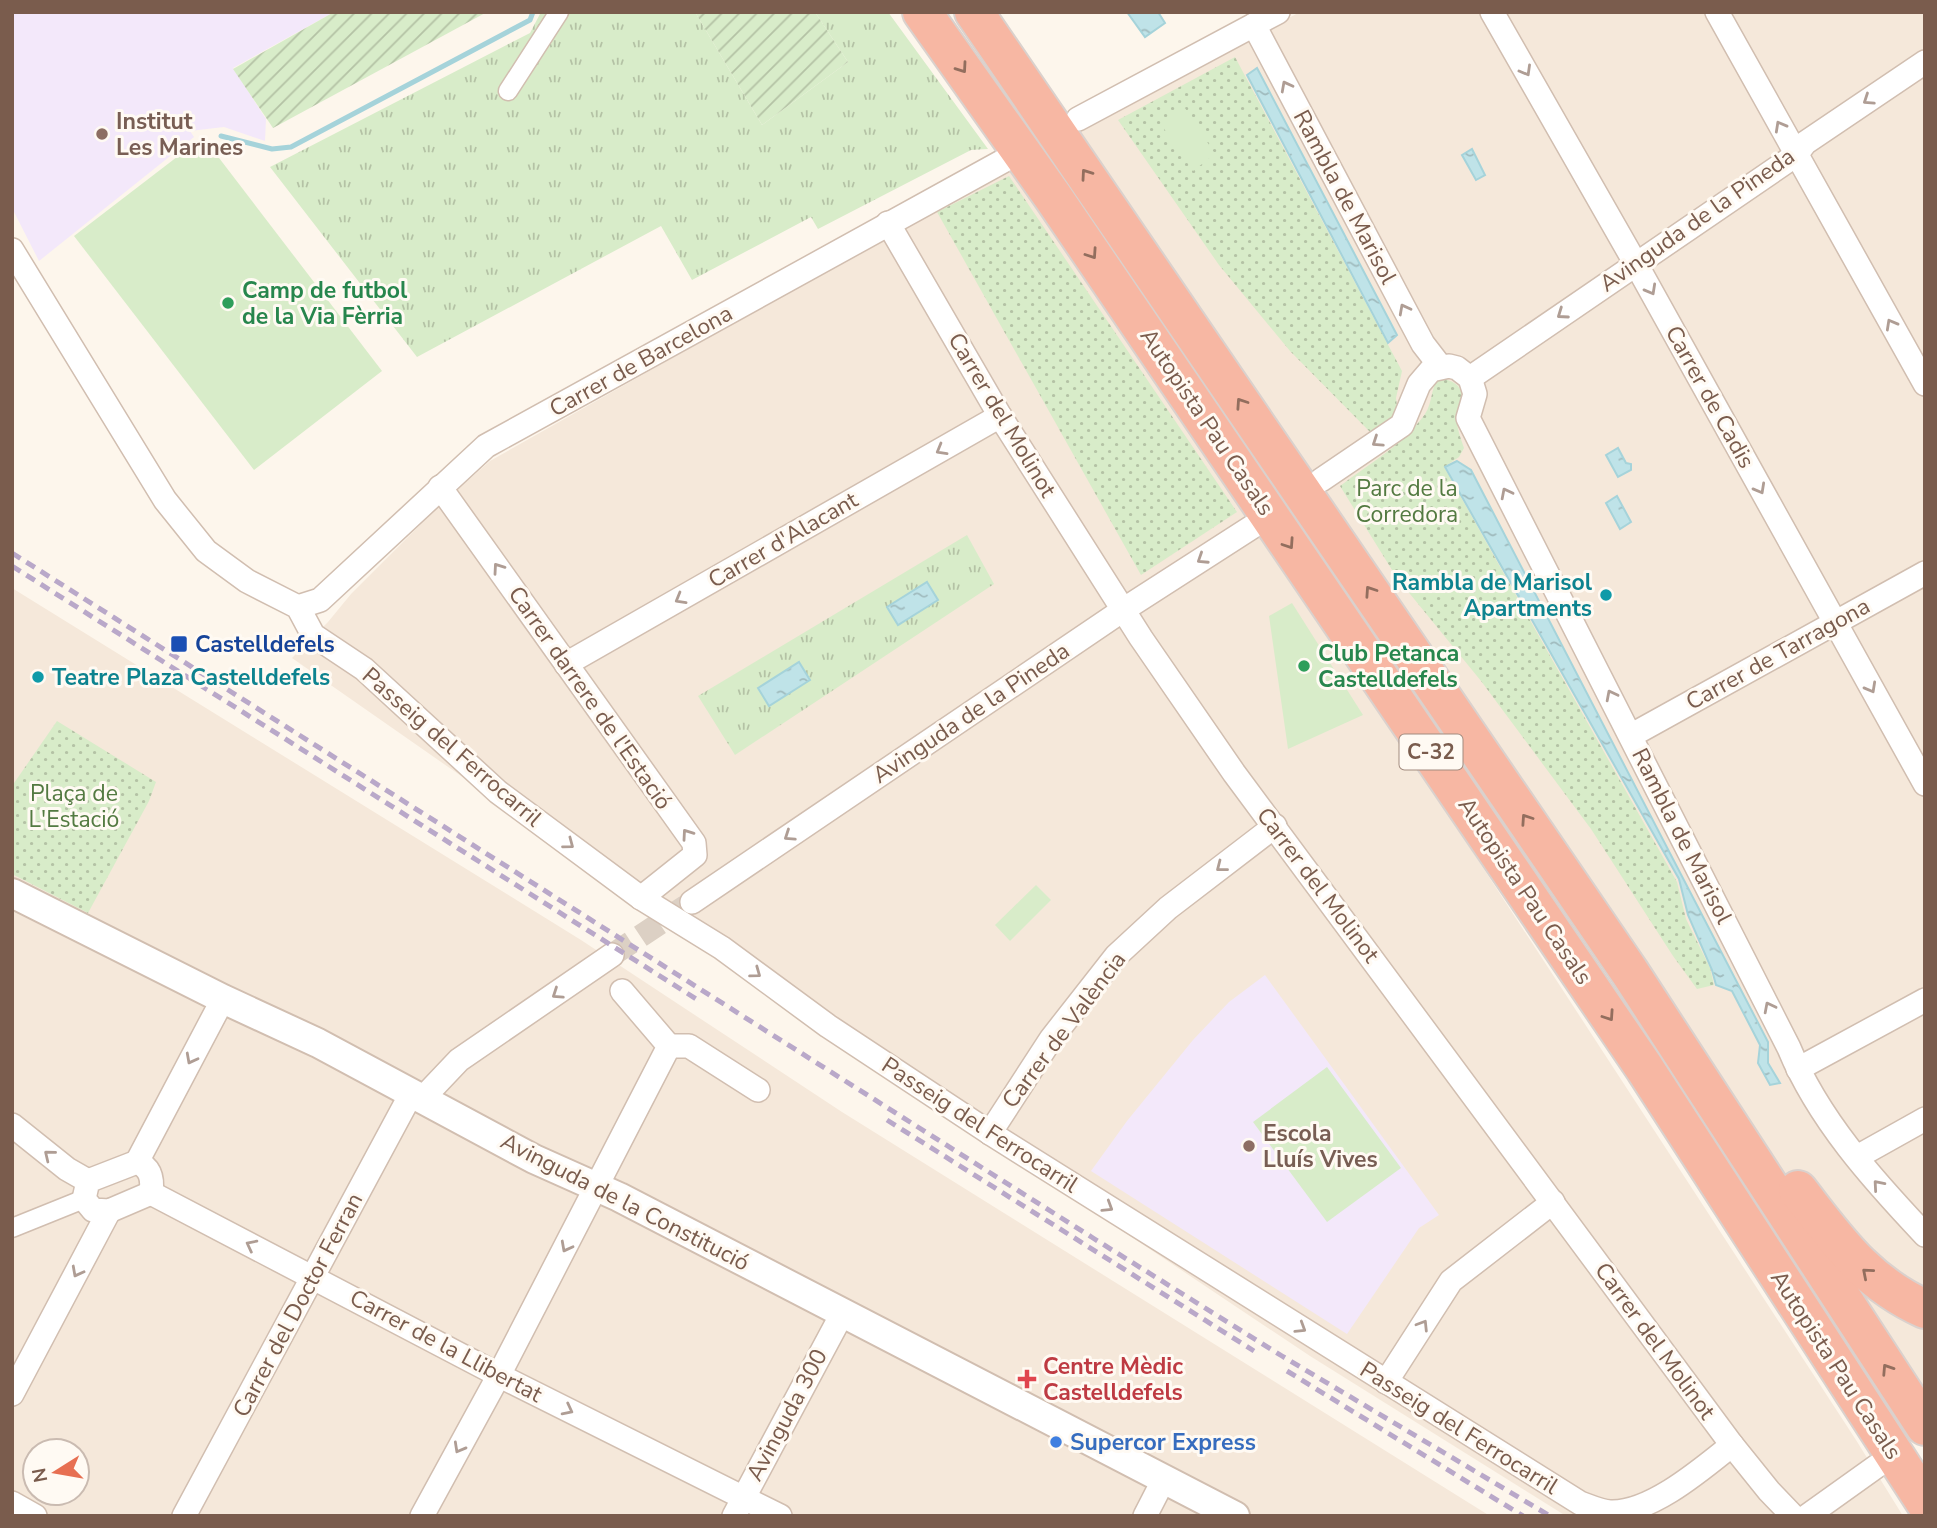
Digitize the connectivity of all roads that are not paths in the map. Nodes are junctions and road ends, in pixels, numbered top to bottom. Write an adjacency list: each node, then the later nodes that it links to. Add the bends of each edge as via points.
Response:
1 (559, 12): 9 (street)
2 (922, 12): 65 (highway, Autopista Pau Casals / C-32, one-way to 65, via 1053,197 1645,1069)
3 (974, 12): 31 (highway, Autopista Pau Casals / C-32, one-way to 3)
4 (1278, 12): 7 (street)
5 (1492, 12): 15 (street, Carrer de Cadis, one-way to 15)
6 (1717, 12): 12 (street, one-way to 6)
7 (1254, 25): 10 (street); 16 (street, Rambla de Marisol, one-way to 7, via 1423,344)
8 (1925, 62): 12 (street, Avinguda de la Pineda, one-way to 12, via 1805,143)
9 (509, 91)
10 (1078, 119)
11 (1014, 155): 13 (street, Carrer de Barcelona)
12 (1796, 155): 15 (street, Avinguda de la Pineda); 18 (street, one-way to 12)
13 (888, 223): 19 (street, Carrer del Molinot); 21 (street, Carrer de Barcelona, via 486,446)
14 (12, 250): 24 (street, via 165,500 206,551 247,581)
15 (1636, 263): 17 (street, Avinguda de la Pineda, one-way to 17); 26 (street, Carrer de Cadis, one-way to 26)
16 (1440, 366): 17 (street, via 1457,368); 20 (street, one-way to 20, via 1422,379 1402,425)
17 (1469, 378): 28 (street, Rambla de Marisol, one-way to 17, via 1468,418 1475,394)
18 (1925, 384)
19 (1000, 416): 25 (street, Carrer del Molinot); 27 (street, Carrer d'Alacant, one-way to 27)
20 (1321, 480)
21 (440, 487): 24 (street, Carrer de Barcelona, via 320,600); 27 (street, Carrer darrere de l'Estació, one-way to 21)
22 (1252, 527): 25 (street, Avinguda de la Pineda, one-way to 25)
23 (1925, 573): 26 (street, Carrer de Tarragona)
24 (289, 603): 33 (street, Passeig del Ferrocarril, one-way to 33, via 313,635 364,669 498,792)
25 (1123, 610): 30 (street, Carrer del Molinot); 34 (street, Avinguda de la Pineda, one-way to 34)
26 (1835, 623): 28 (street, Carrer de Tarragona); 29 (street, Carrer de Cadis, one-way to 29)
27 (566, 664): 33 (street, Carrer darrere de l'Estació, one-way to 27, via 695,855 694,843)
28 (1632, 735): 40 (street, Rambla de Marisol, one-way to 28)
29 (1925, 784)
30 (1275, 826): 45 (street, Carrer de València, one-way to 45, via 1168,908 1116,956 1051,1040); 51 (street, Carrer del Molinot)
31 (1565, 875): 56 (highway, one-way to 31, via 1890,1290 1851,1258 1758,1141); 61 (highway, Autopista Pau Casals / C-32, one-way to 31)
32 (12, 893): 37 (street, Avinguda de la Constitució)
33 (640, 898): 45 (street, Passeig del Ferrocarril, one-way to 45, via 722,948 828,1026)
34 (692, 902)
35 (612, 955): 42 (street, one-way to 42, via 459,1060)
36 (622, 991): 39 (street)
37 (223, 999): 42 (street, Avinguda de la Constitució); 47 (street, one-way to 47)
38 (1925, 1000): 40 (street)
39 (669, 1046): 41 (street, via 689,1046); 48 (street)
40 (1798, 1069): 46 (street, Rambla de Marisol)
41 (758, 1090)
42 (417, 1096): 48 (street, Avinguda de la Constitució); 55 (street, Carrer del Doctor Ferran)
43 (1925, 1119): 46 (street)
44 (12, 1125): 49 (street, one-way to 44)
45 (990, 1133): 59 (street, Passeig del Ferrocarril, one-way to 59)
46 (1857, 1157): 54 (street, Rambla de Marisol, one-way to 46)
47 (137, 1162): 49 (street); 50 (street, via 145,1165 153,1179)
48 (597, 1186): 57 (street, Avinguda de la Constitució); 58 (street, one-way to 58)
49 (86, 1190): 52 (street, via 93,1210); 53 (street)
50 (151, 1193): 52 (street); 55 (street, Carrer de la Llibertat, one-way to 50)
51 (1553, 1202): 59 (street, one-way to 51, via 1451,1281); 62 (street, Carrer del Molinot)
52 (109, 1211): 60 (street, one-way to 60)
53 (12, 1228)
54 (1925, 1235)
55 (312, 1276): 58 (street, Carrer de la Llibertat); 69 (street, Carrer del Doctor Ferran)
56 (1925, 1309)
57 (842, 1314): 64 (street, Avinguda de la Constitució); 67 (street, Avinguda 300)
58 (499, 1375): 67 (street, Carrer de la Llibertat, one-way to 67); 70 (street, one-way to 70)
59 (1386, 1382): 62 (street, Passeig del Ferrocarril, via 1580,1503 1608,1512 1629,1511 1648,1503)
60 (12, 1394)
61 (1925, 1426)
62 (1732, 1445): 74 (street, Carrer del Molinot)
63 (1877, 1466): 75 (street)
64 (1164, 1479): 72 (street); 73 (street, Avinguda de la Constitució)
65 (1925, 1502)
66 (12, 1503): 68 (street)
67 (738, 1506): 71 (street, Carrer de la Llibertat)
68 (35, 1516)
69 (184, 1516)
70 (422, 1516)
71 (780, 1516)
72 (1145, 1516)
73 (1235, 1516)
74 (1793, 1516)
75 (1807, 1516)

